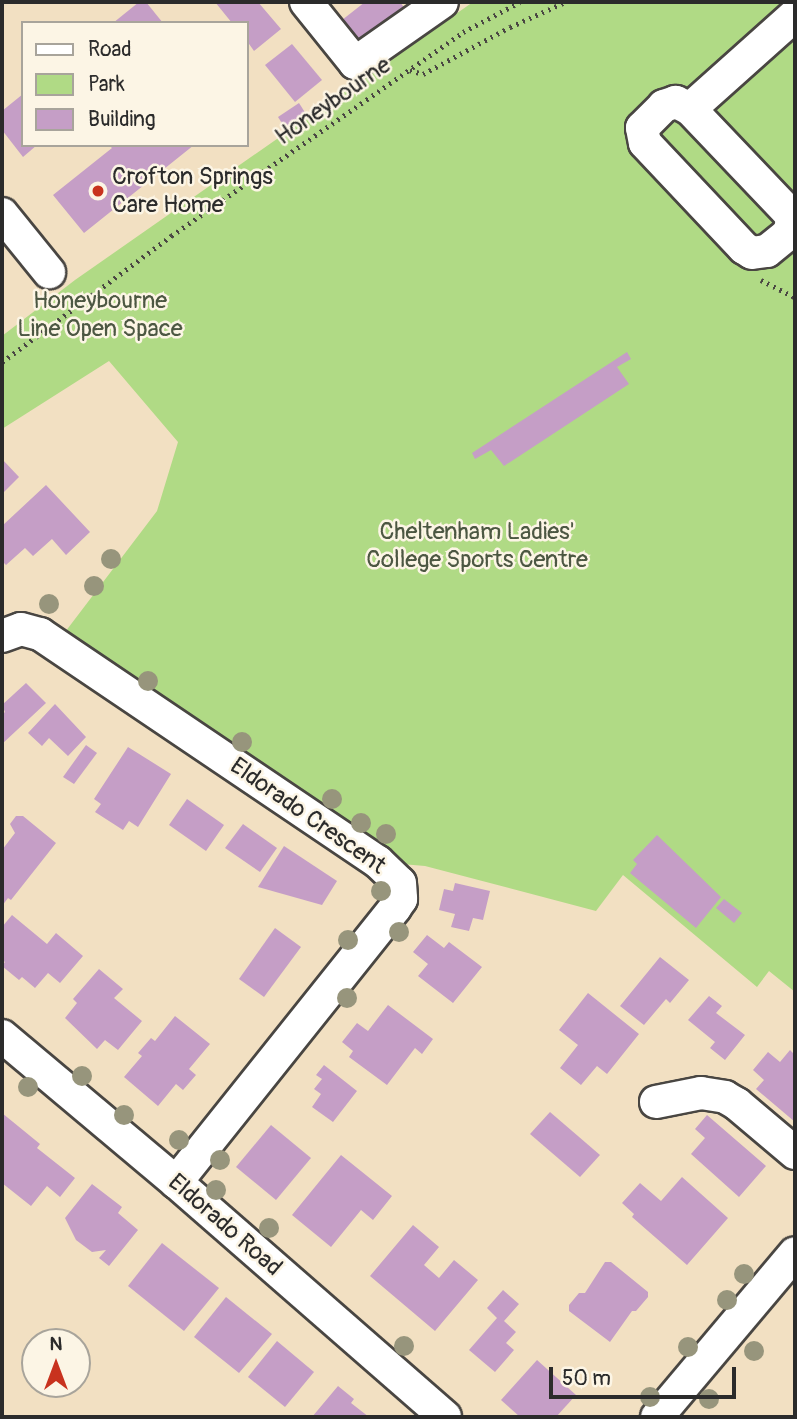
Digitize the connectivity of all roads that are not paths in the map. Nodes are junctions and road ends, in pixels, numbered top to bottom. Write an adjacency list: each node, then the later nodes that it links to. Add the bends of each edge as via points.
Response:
1 (306, 2): 2 (street, via 355,64)
2 (442, 2)
3 (795, 15): 4 (street)
4 (690, 109): 4 (street, via 676,102 664,106 642,128 645,143 744,248 752,253 767,251 789,233 790,214)
5 (2, 214): 6 (street)
6 (49, 272)
7 (2, 636): 11 (street, Eldorado Crescent, via 21,629 40,634 379,862 400,883 401,899 395,908)
8 (2, 1036): 11 (street, Eldorado Road)
9 (656, 1102): 10 (street, via 701,1093 725,1097)
10 (795, 1153)
11 (176, 1182): 13 (street, Eldorado Road)
12 (795, 1253): 14 (street)
13 (445, 1417)
14 (657, 1417)

